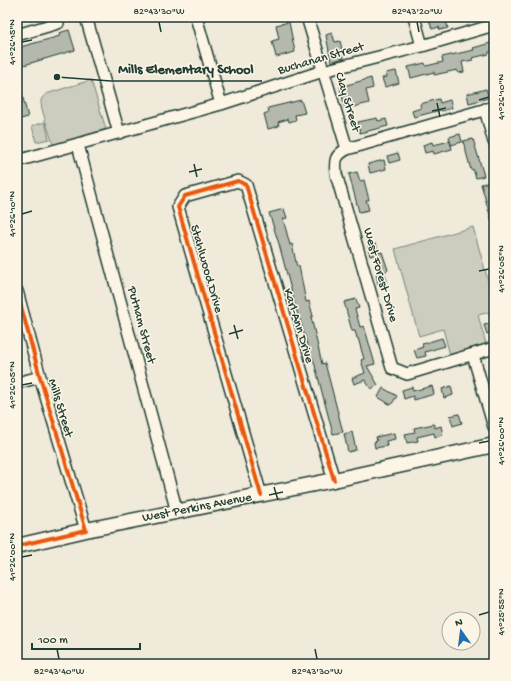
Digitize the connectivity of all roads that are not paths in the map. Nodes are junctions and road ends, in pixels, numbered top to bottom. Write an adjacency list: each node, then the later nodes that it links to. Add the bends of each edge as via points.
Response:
1 (57, 17): 7 (street, via 58,23)
2 (86, 17): 12 (street)
3 (196, 17): 10 (street)
4 (307, 17): 9 (street, Clay Street)
5 (414, 17): 8 (street)
6 (494, 25): 8 (street, Buchanan Street)
7 (17, 35)
8 (422, 46): 9 (street, Buchanan Street)
9 (324, 71): 10 (street, Buchanan Street); 15 (street, Clay Street)
10 (221, 104): 12 (street, Buchanan Street)
11 (489, 108): 13 (street); 15 (street)
12 (119, 133): 14 (street, Buchanan Street)
13 (494, 142)
14 (78, 145): 16 (street, Buchanan Street); 27 (street, Putnam Street)
15 (347, 149): 20 (street, West Forest Drive, via 340,152 335,160 336,174 392,368 407,374)
16 (17, 161)
17 (238, 181): 25 (street, Karl-Ann Drive, via 246,185); 26 (street, Stahlwood Drive, via 185,196 178,207)
18 (17, 291): 21 (street, Mills Street)
19 (494, 348): 20 (street)
20 (473, 354): 23 (street)
21 (40, 377): 22 (street); 28 (street, Mills Street)
22 (17, 383)
23 (494, 427)
24 (494, 445): 25 (main road, West Perkins Avenue)
25 (334, 480): 26 (main road, West Perkins Avenue)
26 (261, 495): 27 (main road, West Perkins Avenue)
27 (177, 512): 28 (main road, West Perkins Avenue)
28 (86, 530): 29 (main road, West Perkins Avenue)
29 (17, 546)

